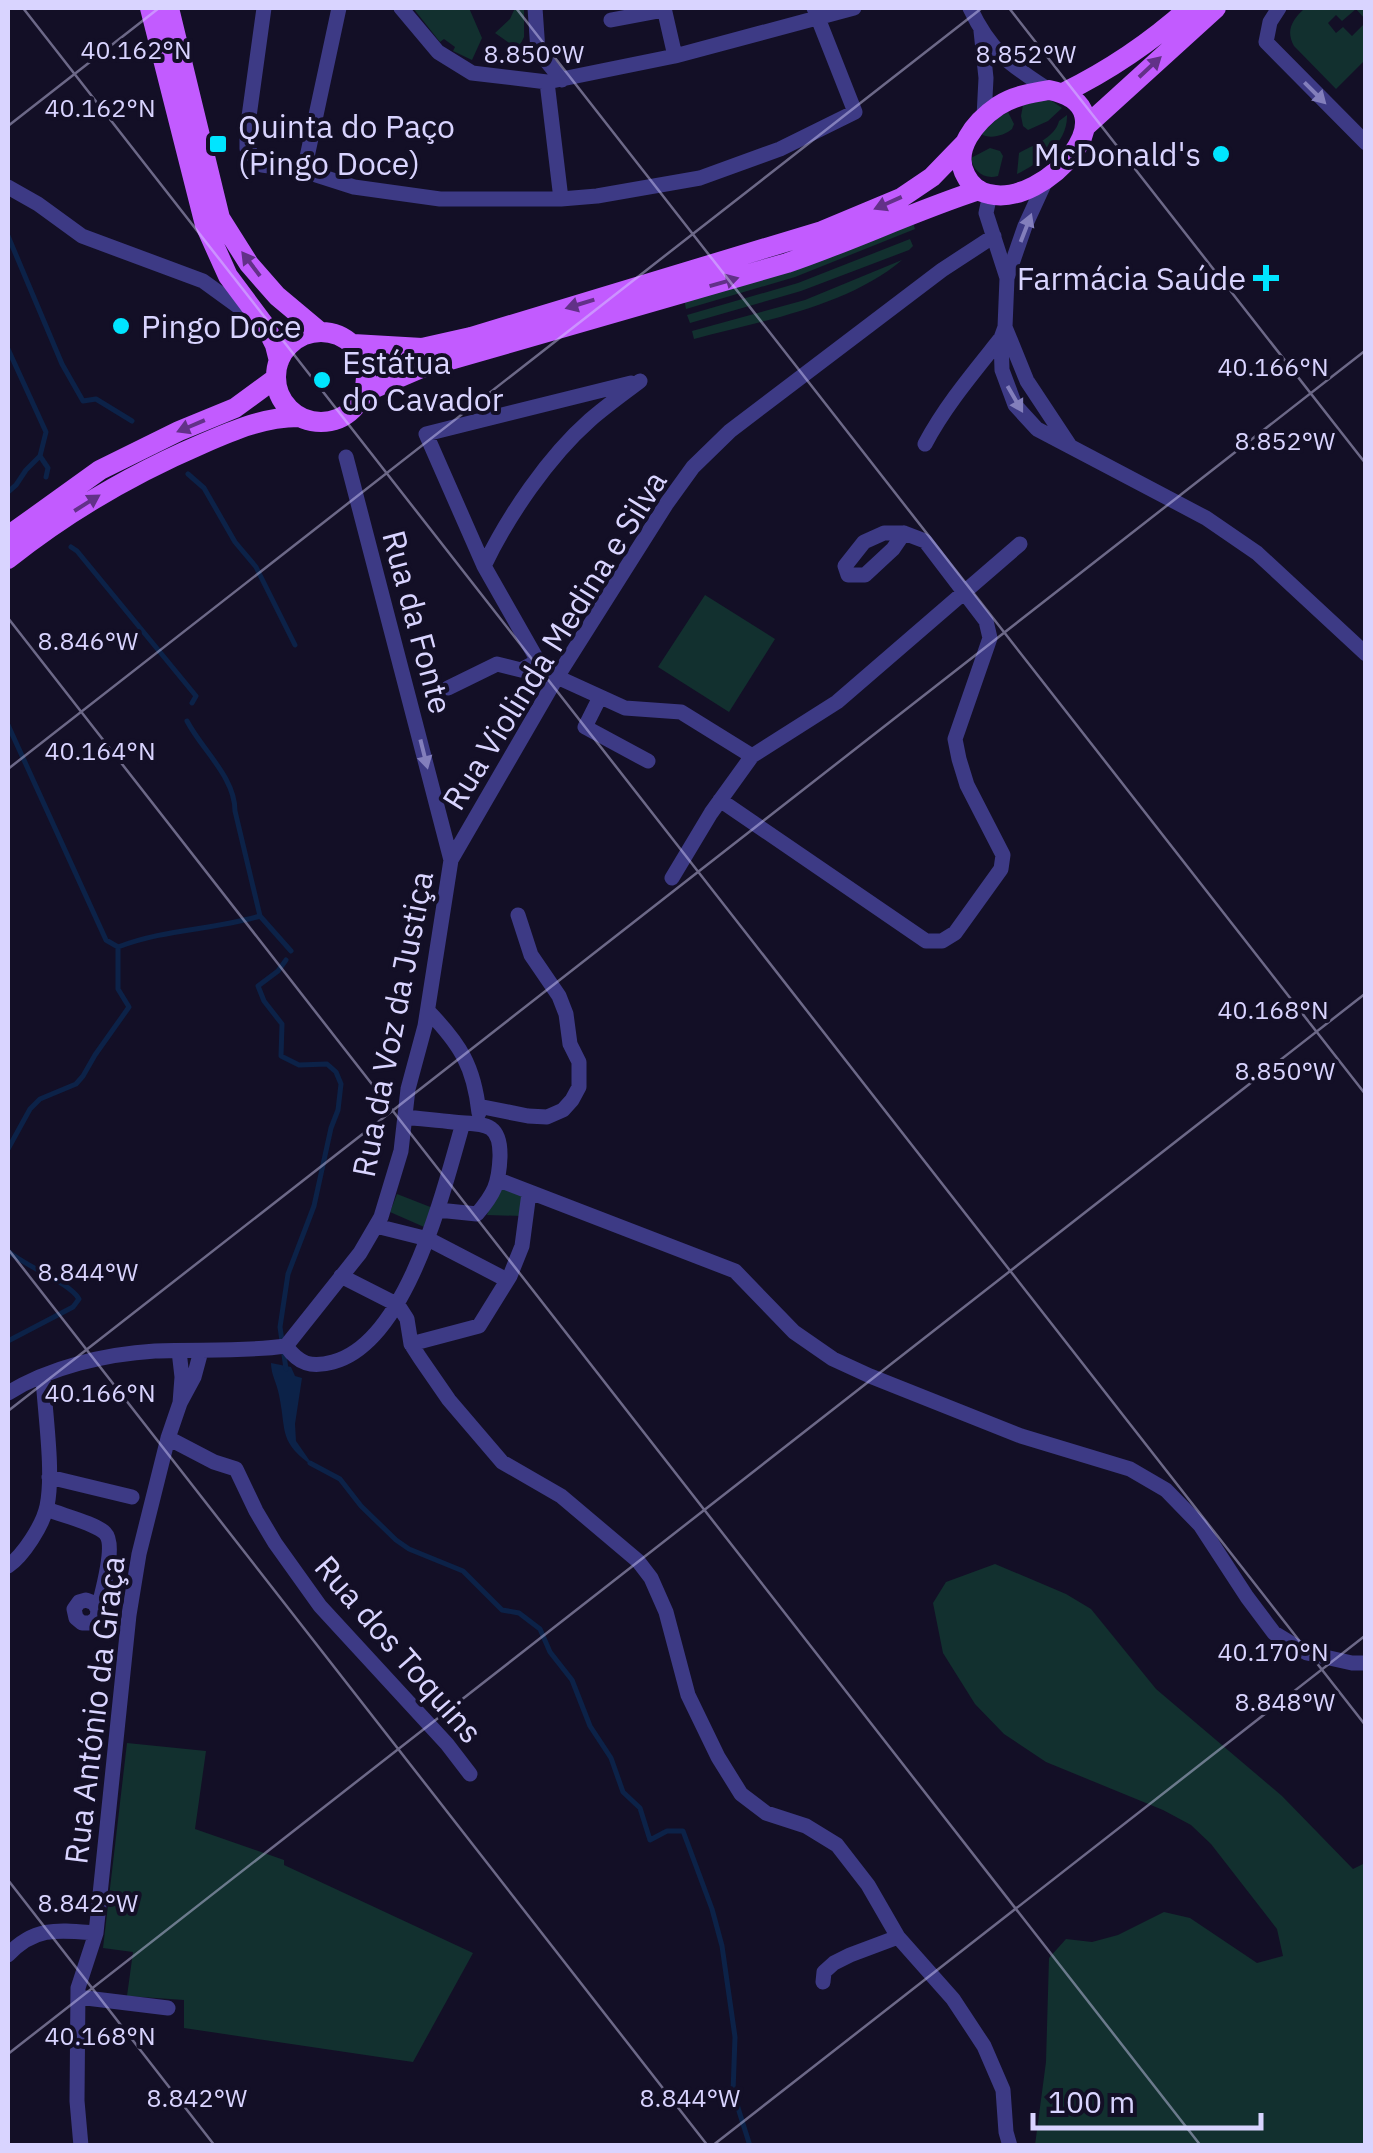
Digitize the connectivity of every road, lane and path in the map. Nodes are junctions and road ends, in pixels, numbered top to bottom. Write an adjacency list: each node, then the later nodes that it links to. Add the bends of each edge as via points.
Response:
1 (150, 8): 30 (main road, via 206,226 228,276)
2 (169, 8): 31 (main road, one-way to 2, via 277,296 220,218)
3 (264, 8): 23 (street, via 247,149 262,164)
4 (339, 8): 23 (street)
5 (402, 8): 17 (street, via 438,52 472,73)
6 (535, 8): 17 (street, via 538,51)
7 (854, 8): 13 (street)
8 (1189, 8): 18 (main road, via 1103,74)
9 (1216, 8): 20 (main road, one-way to 9)
10 (1279, 8): 21 (street, one-way to 21, via 1266,42)
11 (664, 9): 14 (street); 16 (street)
12 (975, 10): 15 (street)
13 (816, 12): 16 (street); 27 (street, via 855,112 700,178)
14 (611, 20)
15 (981, 31): 18 (street, via 1009,65); 19 (street)
16 (675, 56): 17 (street)
17 (554, 81): 27 (street)
18 (1056, 91): 19 (main road, via 1016,97); 20 (main road, via 1075,101)
19 (984, 118): 22 (main road)
20 (1085, 128): 24 (main road, via 1074,154)
21 (1366, 143)
22 (964, 144): 26 (main road, via 963,172); 33 (main road, one-way to 33, via 901,198 822,232 422,348)
23 (304, 171): 27 (street, via 354,188 440,199)
24 (1047, 178): 26 (main road, via 1012,193); 29 (street, one-way to 24)
25 (8, 187): 30 (street, via 82,236 203,281)
26 (984, 192): 28 (street); 35 (main road, one-way to 26, via 418,369 808,256 945,200)
27 (561, 200)
28 (994, 236): 29 (street); 47 (street, Rua Violinda Medina e Silva, via 730,430 667,503)
29 (1007, 278): 32 (street)
30 (266, 327): 34 (main road)
31 (320, 332): 33 (main road); 34 (main road, via 295,340)
32 (1003, 333): 37 (street); 45 (street, via 1071,447 1206,518 1257,553)
33 (352, 344): 35 (main road, via 366,367)
34 (277, 370): 36 (main road, via 279,394); 40 (main road, one-way to 40, via 236,408 100,470)
35 (364, 394): 36 (main road, via 342,418)
36 (299, 417): 42 (main road, one-way to 36, via 150,467 242,426)
37 (925, 444)
38 (346, 457): 53 (street, Rua da Fonte, one-way to 53)
39 (904, 533): 44 (street, via 925,541)
40 (8, 536)
41 (1020, 544): 44 (street)
42 (8, 559)
43 (484, 566): 43 (street, via 540,476 588,422 640,381 426,434); 46 (street)
44 (965, 593): 50 (street, via 836,702); 52 (street, via 990,638 955,738 958,759 1003,856 1001,869 955,933 926,941)
45 (1366, 654)
46 (538, 661): 47 (street); 48 (street, via 521,670 497,664)
47 (557, 677): 49 (street); 53 (street, Rua Violinda Medina e Silva)
48 (448, 688)
49 (600, 697): 50 (street, via 625,708 681,712); 51 (street, via 584,726)
50 (752, 756): 52 (street)
51 (648, 761)
52 (720, 800): 54 (street)
53 (451, 860): 56 (street, Rua da Voz da Justiça)
54 (672, 878)
55 (518, 914): 57 (street, via 531,955 566,1014 580,1087 563,1110 547,1117)
56 (428, 1011): 57 (street, via 470,1067); 58 (street, Rua da Voz da Justiça)
57 (473, 1117): 58 (street); 59 (street, via 500,1145); 61 (street)
58 (405, 1118): 62 (street, Rua da Voz da Justiça, via 402,1151)
59 (499, 1180): 60 (street); 61 (street, via 477,1214)
60 (529, 1192): 65 (street, via 522,1246); 80 (street, via 734,1270 794,1332 833,1359 1020,1436 1130,1469 1166,1490 1200,1525 1274,1633 1307,1653)
61 (438, 1210): 63 (street)
62 (376, 1226): 63 (street); 64 (street, Rua da Voz da Justiça)
63 (428, 1240): 65 (street); 66 (street)
64 (341, 1276): 66 (street); 68 (street, Rua da Voz da Justiça)
65 (507, 1280): 67 (street, via 479,1326)
66 (398, 1304): 67 (street); 68 (street, via 369,1340 338,1361 303,1362)
67 (412, 1344): 83 (street, via 502,1462 561,1496 638,1561 666,1612 688,1696 741,1794 766,1813 837,1845)
68 (286, 1346): 70 (street)
69 (179, 1351): 70 (street); 71 (street, via 140,1352); 73 (street, Rua António da Graça)
70 (201, 1351): 73 (street, Rua António da Graça)
71 (43, 1377): 72 (street); 75 (street)
72 (8, 1393)
73 (180, 1402): 74 (street, Rua António da Graça)
74 (168, 1438): 81 (street, Rua dos Toquins, via 236,1469 275,1543 320,1606); 82 (street, Rua António da Graça, via 129,1615)
75 (48, 1477): 76 (street); 77 (street)
76 (132, 1497)
77 (46, 1509): 78 (street, via 24,1553); 79 (street, via 108,1536)
78 (8, 1566)
79 (98, 1610)
80 (1366, 1663)
81 (470, 1774)
82 (96, 1932): 84 (street, via 36,1934); 86 (street, Rua António da Graça)
83 (898, 1937): 85 (street, via 834,1963); 89 (street, via 953,1998 984,2046 1003,2090)
84 (8, 1956)
85 (823, 1982)
86 (78, 1997): 87 (street); 88 (street, Rua António da Graça)
87 (168, 2008)
88 (82, 2146)
89 (1010, 2146)

